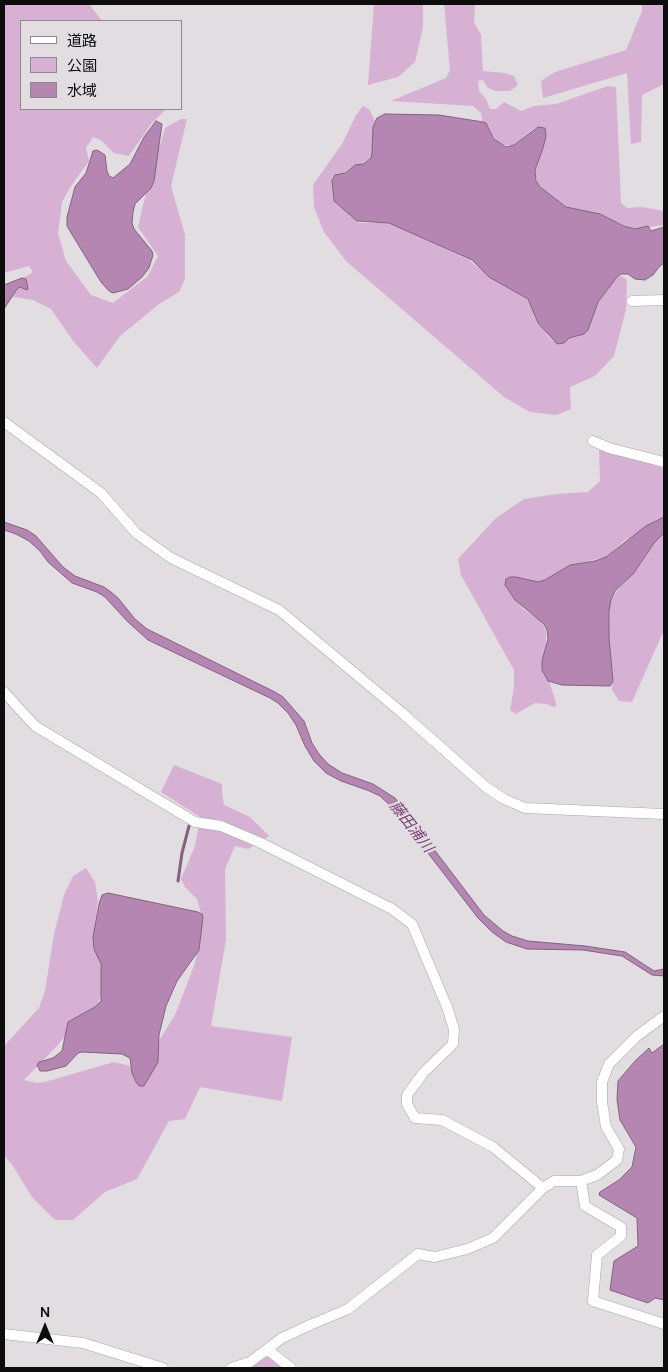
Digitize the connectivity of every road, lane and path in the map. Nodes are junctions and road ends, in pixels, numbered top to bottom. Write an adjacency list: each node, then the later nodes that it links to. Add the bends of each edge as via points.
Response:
1 (664, 300): 2 (street)
2 (632, 301)
3 (4, 422): 7 (street, via 101,493 136,533 171,558 279,610 504,799 525,808)
4 (593, 441): 5 (street)
5 (664, 462)
6 (4, 692): 10 (street, via 35,726 194,822 221,826 261,843 392,909 412,924 454,1029 453,1044 424,1072 408,1095 406,1104 415,1118 442,1120 493,1147)
7 (664, 814)
8 (664, 1016): 9 (street, via 637,1036 609,1064 602,1082 602,1102 606,1127 619,1149 617,1160 598,1175)
9 (581, 1181): 10 (street, via 554,1181); 11 (street, via 585,1206 621,1227 621,1236 597,1255 593,1301)
10 (543, 1188): 13 (street, via 493,1238 435,1257 418,1254 348,1309 289,1335)
11 (664, 1324)
12 (4, 1334): 14 (street, via 83,1344)
13 (268, 1350): 15 (street, via 250,1362); 16 (street)
14 (163, 1368)
15 (231, 1368)
16 (290, 1368)

